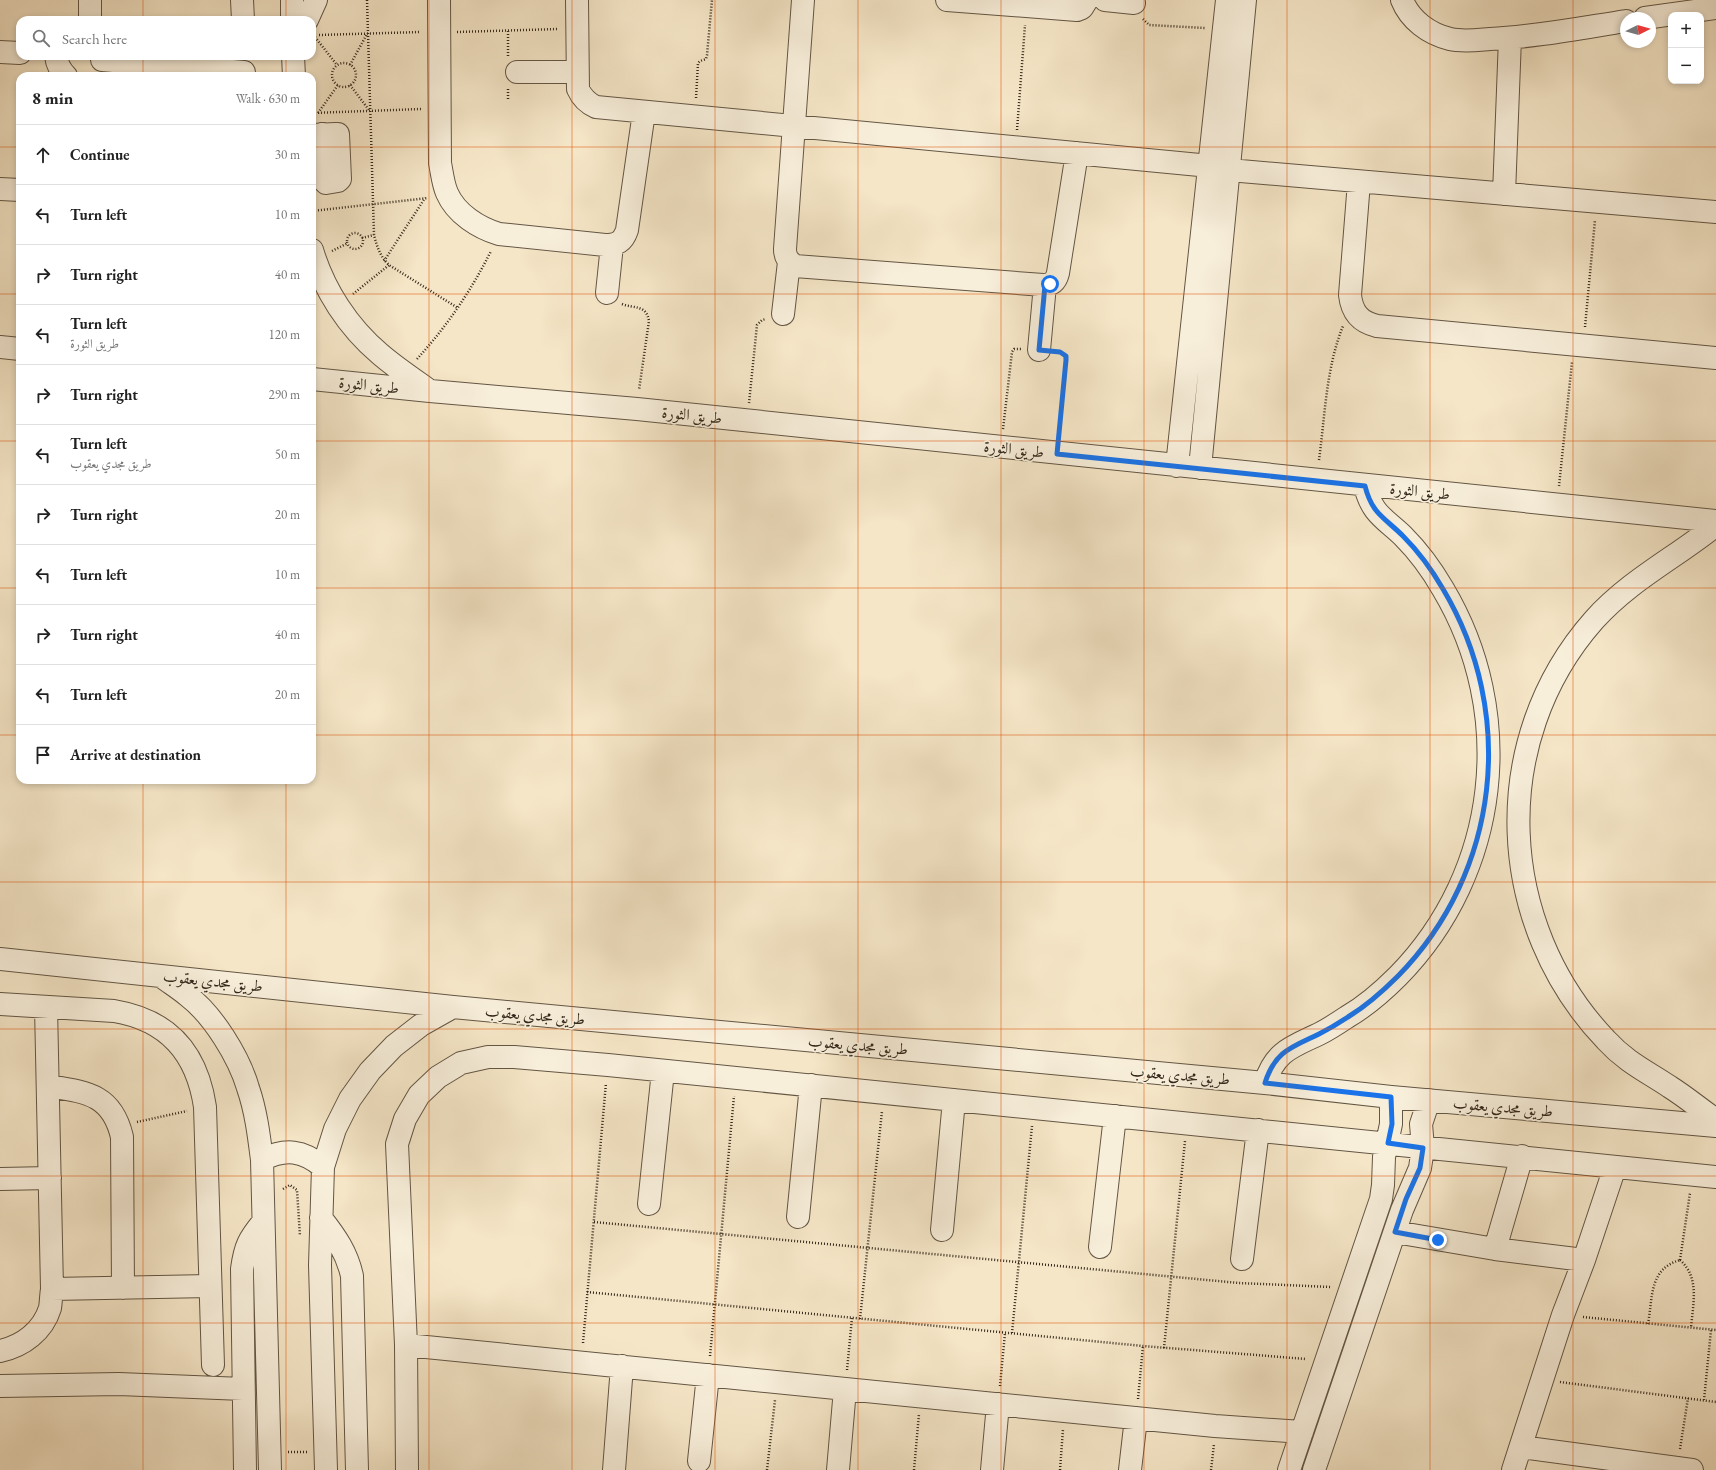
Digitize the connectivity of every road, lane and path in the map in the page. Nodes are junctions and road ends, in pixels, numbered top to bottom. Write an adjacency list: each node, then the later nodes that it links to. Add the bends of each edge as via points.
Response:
1 (90, 0): 19 (street)
2 (242, 0): 20 (street)
3 (292, 0): 21 (street)
4 (316, 0): 22 (street)
5 (367, 0): 26 (path)
6 (438, 0): 43 (street)
7 (577, 0): 40 (street)
8 (712, 0): 47 (path, via 707,55 706,59 698,64)
9 (803, 0): 48 (street)
10 (947, 0): 17 (street)
11 (1087, 0): 17 (street, via 1082,8 1076,10)
12 (1105, 0): 16 (street)
13 (1227, 0): 25 (street)
14 (1245, 0): 51 (street)
15 (1402, 0): 28 (street, via 1411,15 1422,26 1436,34 1451,39 1467,40)
16 (1134, 3): 25 (path, via 1142,18 1149,24)
17 (1027, 6): 49 (path)
18 (1716, 8): 23 (street)
19 (90, 16)
20 (243, 16)
21 (292, 16)
22 (312, 16)
23 (1656, 16)
24 (1620, 22): 28 (street)
25 (1225, 30): 51 (street)
26 (367, 34): 35 (path); 44 (path)
27 (316, 35): 34 (path)
28 (1510, 38): 55 (street)
29 (0, 52): 30 (street)
30 (16, 53)
31 (56, 60): 37 (street)
32 (294, 60): 38 (street)
33 (99, 64): 36 (street)
34 (337, 65): 35 (path); 41 (path, via 332,75)
35 (350, 65): 42 (path, via 356,75)
36 (244, 68)
37 (62, 72)
38 (294, 72)
39 (517, 72): 40 (street)
40 (577, 72): 45 (street, via 578,89 588,103)
41 (338, 85): 42 (path); 46 (path)
42 (350, 85): 44 (path)
43 (440, 108): 44 (path); 56 (street, via 440,163)
44 (370, 111): 46 (path); 59 (path)
45 (644, 112): 47 (street); 65 (street, via 627,230 625,237)
46 (318, 113)
47 (694, 117): 48 (street)
48 (794, 126): 49 (street); 68 (street, via 784,249)
49 (1015, 147): 50 (street)
50 (1077, 153): 51 (street); 70 (street, via 1058,273 1054,281)
51 (1219, 168): 52 (street); 88 (street); 89 (street)
52 (1359, 182): 55 (street); 72 (street)
53 (0, 189): 54 (street)
54 (16, 190)
55 (1504, 194): 58 (street)
56 (448, 195): 57 (path); 62 (street, via 469,220)
57 (425, 198): 59 (path); 66 (path)
58 (1596, 202): 61 (street); 76 (path)
59 (373, 204): 60 (path); 63 (path)
60 (316, 211)
61 (1716, 212)
62 (499, 234): 65 (street); 74 (path)
63 (374, 235): 64 (path); 66 (path)
64 (362, 238): 64 (path, via 363,243 356,249 348,243 348,238 353,233 359,234)
65 (612, 245): 71 (street)
66 (384, 261): 69 (path)
67 (316, 262): 73 (street)
68 (789, 262): 70 (street, via 795,266); 75 (street)
69 (389, 265): 73 (path); 74 (path)
70 (1045, 285): 79 (street)
71 (608, 293): 84 (path, via 616,301 638,307 648,315)
72 (1351, 305): 76 (street, via 1356,316 1365,323 1377,326); 90 (path, via 1338,338 1330,372)
73 (338, 306): 81 (street, via 357,332)
74 (458, 308): 81 (path, via 433,342)
75 (782, 314): 85 (path, via 762,320 757,325)
76 (1579, 345): 80 (street); 92 (path)
77 (0, 347): 78 (street)
78 (16, 349)
79 (1039, 350): 86 (path, via 1016,348 1012,352); 87 (path, via 1060,352 1066,356)
80 (1716, 358)
81 (405, 373): 83 (street)
82 (316, 379): 83 (street, طريق الثورة)
83 (430, 391): 84 (street, طريق الثورة)
84 (637, 410): 85 (street, طريق الثورة)
85 (747, 421): 86 (street, طريق الثورة)
86 (1001, 448): 87 (street, طريق الثورة)
87 (1057, 454): 88 (street, طريق الثورة)
88 (1177, 466): 89 (street, طريق الثورة)
89 (1200, 468): 90 (street, طريق الثورة)
90 (1316, 481): 91 (street, طريق الثورة)
91 (1365, 486): 92 (street, طريق الثورة); 103 (street, via 1376,512 1403,536 1443,588 1470,646 1480,677 1489,741 1489,774 1485,806 1472,856 1455,898 1420,952 1398,976 1348,1017 1321,1033 1291,1046 1272,1066)
92 (1556, 505): 93 (street, طريق الثورة)
93 (1716, 521)
94 (1716, 525): 113 (street, via 1636,581 1614,600 1580,638 1560,668 1538,713 1527,748 1518,805 1518,833 1525,891 1533,919 1555,972 1570,996 1587,1020 1628,1061 1669,1086)
95 (0, 959): 96 (street, طريق مجدي يعقوب)
96 (159, 975): 99 (street, طريق مجدي يعقوب); 121 (street, via 189,996 214,1023 231,1049 248,1087 257,1122)
97 (0, 1004): 98 (street)
98 (46, 1007): 104 (street); 110 (street, via 114,1011 138,1016 159,1027 182,1048 191,1061 198,1076)
99 (453, 1007): 103 (street, طريق مجدي يعقوب); 122 (street, via 421,1025 394,1046 370,1071 350,1099 335,1129)
100 (608, 1065): 101 (street); 133 (path); 161 (street, via 488,1057 462,1063 438,1076 419,1095 405,1118 397,1144)
101 (663, 1071): 102 (street); 129 (street)
102 (736, 1078): 105 (street); 136 (path)
103 (1265, 1083): 107 (street, طريق مجدي يعقوب)
104 (48, 1086): 115 (street, via 86,1092 97,1098 114,1115); 126 (street)
105 (811, 1086): 106 (street); 130 (street)
106 (884, 1093): 108 (street); 139 (path)
107 (1391, 1097): 109 (street, طريق مجدي يعقوب); 118 (street, via 1392,1124)
108 (954, 1100): 111 (street); 134 (street)
109 (1429, 1100): 116 (street, طريق مجدي يعقوب); 119 (street, via 1422,1124)
110 (205, 1107): 115 (path); 146 (street)
111 (1034, 1108): 112 (street); 144 (path)
112 (1114, 1116): 114 (street); 138 (street)
113 (1716, 1120)
114 (1186, 1123): 117 (street); 145 (path)
115 (119, 1126): 147 (street, via 122,1137)
116 (1716, 1126)
117 (1258, 1130): 118 (street); 141 (street)
118 (1388, 1143): 119 (street); 148 (street, via 1384,1156 1381,1199)
119 (1423, 1148): 120 (street); 135 (street, via 1420,1168)
120 (1522, 1156): 123 (street); 140 (street)
121 (262, 1160): 122 (street, via 283,1152 294,1152 305,1154); 132 (street)
122 (323, 1167): 131 (street)
123 (1615, 1167): 124 (street); 142 (street)
124 (1693, 1174): 125 (street); 143 (path)
125 (1716, 1177)
126 (50, 1178): 127 (street); 149 (street)
127 (0, 1179)
128 (281, 1191): 137 (path, via 290,1185 297,1190)
129 (649, 1204)
130 (798, 1217)
131 (321, 1218): 187 (street); 193 (street, via 340,1244 352,1276)
132 (263, 1222): 174 (street, via 251,1237 243,1258); 189 (street)
133 (594, 1222): 136 (path); 150 (path)
134 (942, 1230)
135 (1395, 1232): 140 (street); 204 (street)
136 (722, 1234): 139 (path); 151 (path)
137 (300, 1241)
138 (1100, 1247)
139 (867, 1248): 144 (path); 154 (path)
140 (1495, 1249): 142 (street)
141 (1242, 1259)
142 (1584, 1260): 152 (street)
143 (1680, 1260): 155 (path, via 1670,1263 1656,1277); 156 (path, via 1688,1266 1694,1286)
144 (1019, 1262): 145 (path); 160 (path)
145 (1171, 1276): 148 (path, via 1239,1283); 163 (path)
146 (210, 1286): 147 (street); 167 (street)
147 (123, 1288): 149 (street)
148 (1352, 1288): 165 (street)
149 (52, 1289): 164 (street, via 50,1308 42,1325 29,1339 13,1348)
150 (588, 1292): 151 (path); 166 (path)
151 (715, 1305): 153 (path); 169 (path)
152 (1563, 1315): 155 (path); 170 (street)
153 (852, 1318): 154 (path); 173 (path)
154 (860, 1319): 159 (path)
155 (1648, 1324): 156 (path)
156 (1691, 1328): 157 (path)
157 (1711, 1330): 158 (path); 177 (path)
158 (1716, 1330)
159 (1005, 1333): 160 (path); 179 (path)
160 (1012, 1333): 162 (path)
161 (406, 1345): 166 (street); 194 (street)
162 (1143, 1346): 163 (path); 181 (path)
163 (1164, 1348): 165 (path)
164 (0, 1351)
165 (1326, 1361): 183 (street)
166 (581, 1362): 168 (street)
167 (213, 1365)
168 (622, 1366): 169 (street); 195 (street)
169 (708, 1375): 171 (street); 190 (street)
170 (1542, 1380): 176 (path); 185 (street)
171 (777, 1382): 173 (street); 196 (path)
172 (0, 1386): 174 (street, via 119,1384)
173 (845, 1388): 175 (street); 197 (street)
174 (243, 1389): 192 (street)
175 (921, 1396): 179 (street); 198 (path)
176 (1688, 1398): 177 (path); 191 (path)
177 (1704, 1400): 178 (path)
178 (1716, 1402)
179 (998, 1404): 180 (street); 199 (street)
180 (1065, 1411): 181 (street); 200 (path)
181 (1136, 1418): 182 (street); 201 (street)
182 (1216, 1426): 183 (street); 202 (path)
183 (1302, 1432): 203 (street)
184 (290, 1444): 186 (path)
185 (1521, 1447): 191 (street); 205 (street)
186 (291, 1452): 187 (path); 188 (path); 189 (path)
187 (315, 1456)
188 (291, 1458)
189 (270, 1461)
190 (699, 1461)
191 (1684, 1469)
192 (245, 1470)
193 (356, 1470)
194 (407, 1470)
195 (614, 1470)
196 (767, 1470)
197 (838, 1470)
198 (914, 1470)
199 (992, 1470)
200 (1060, 1470)
201 (1130, 1470)
202 (1211, 1470)
203 (1289, 1470)
204 (1314, 1470)
205 (1513, 1470)

